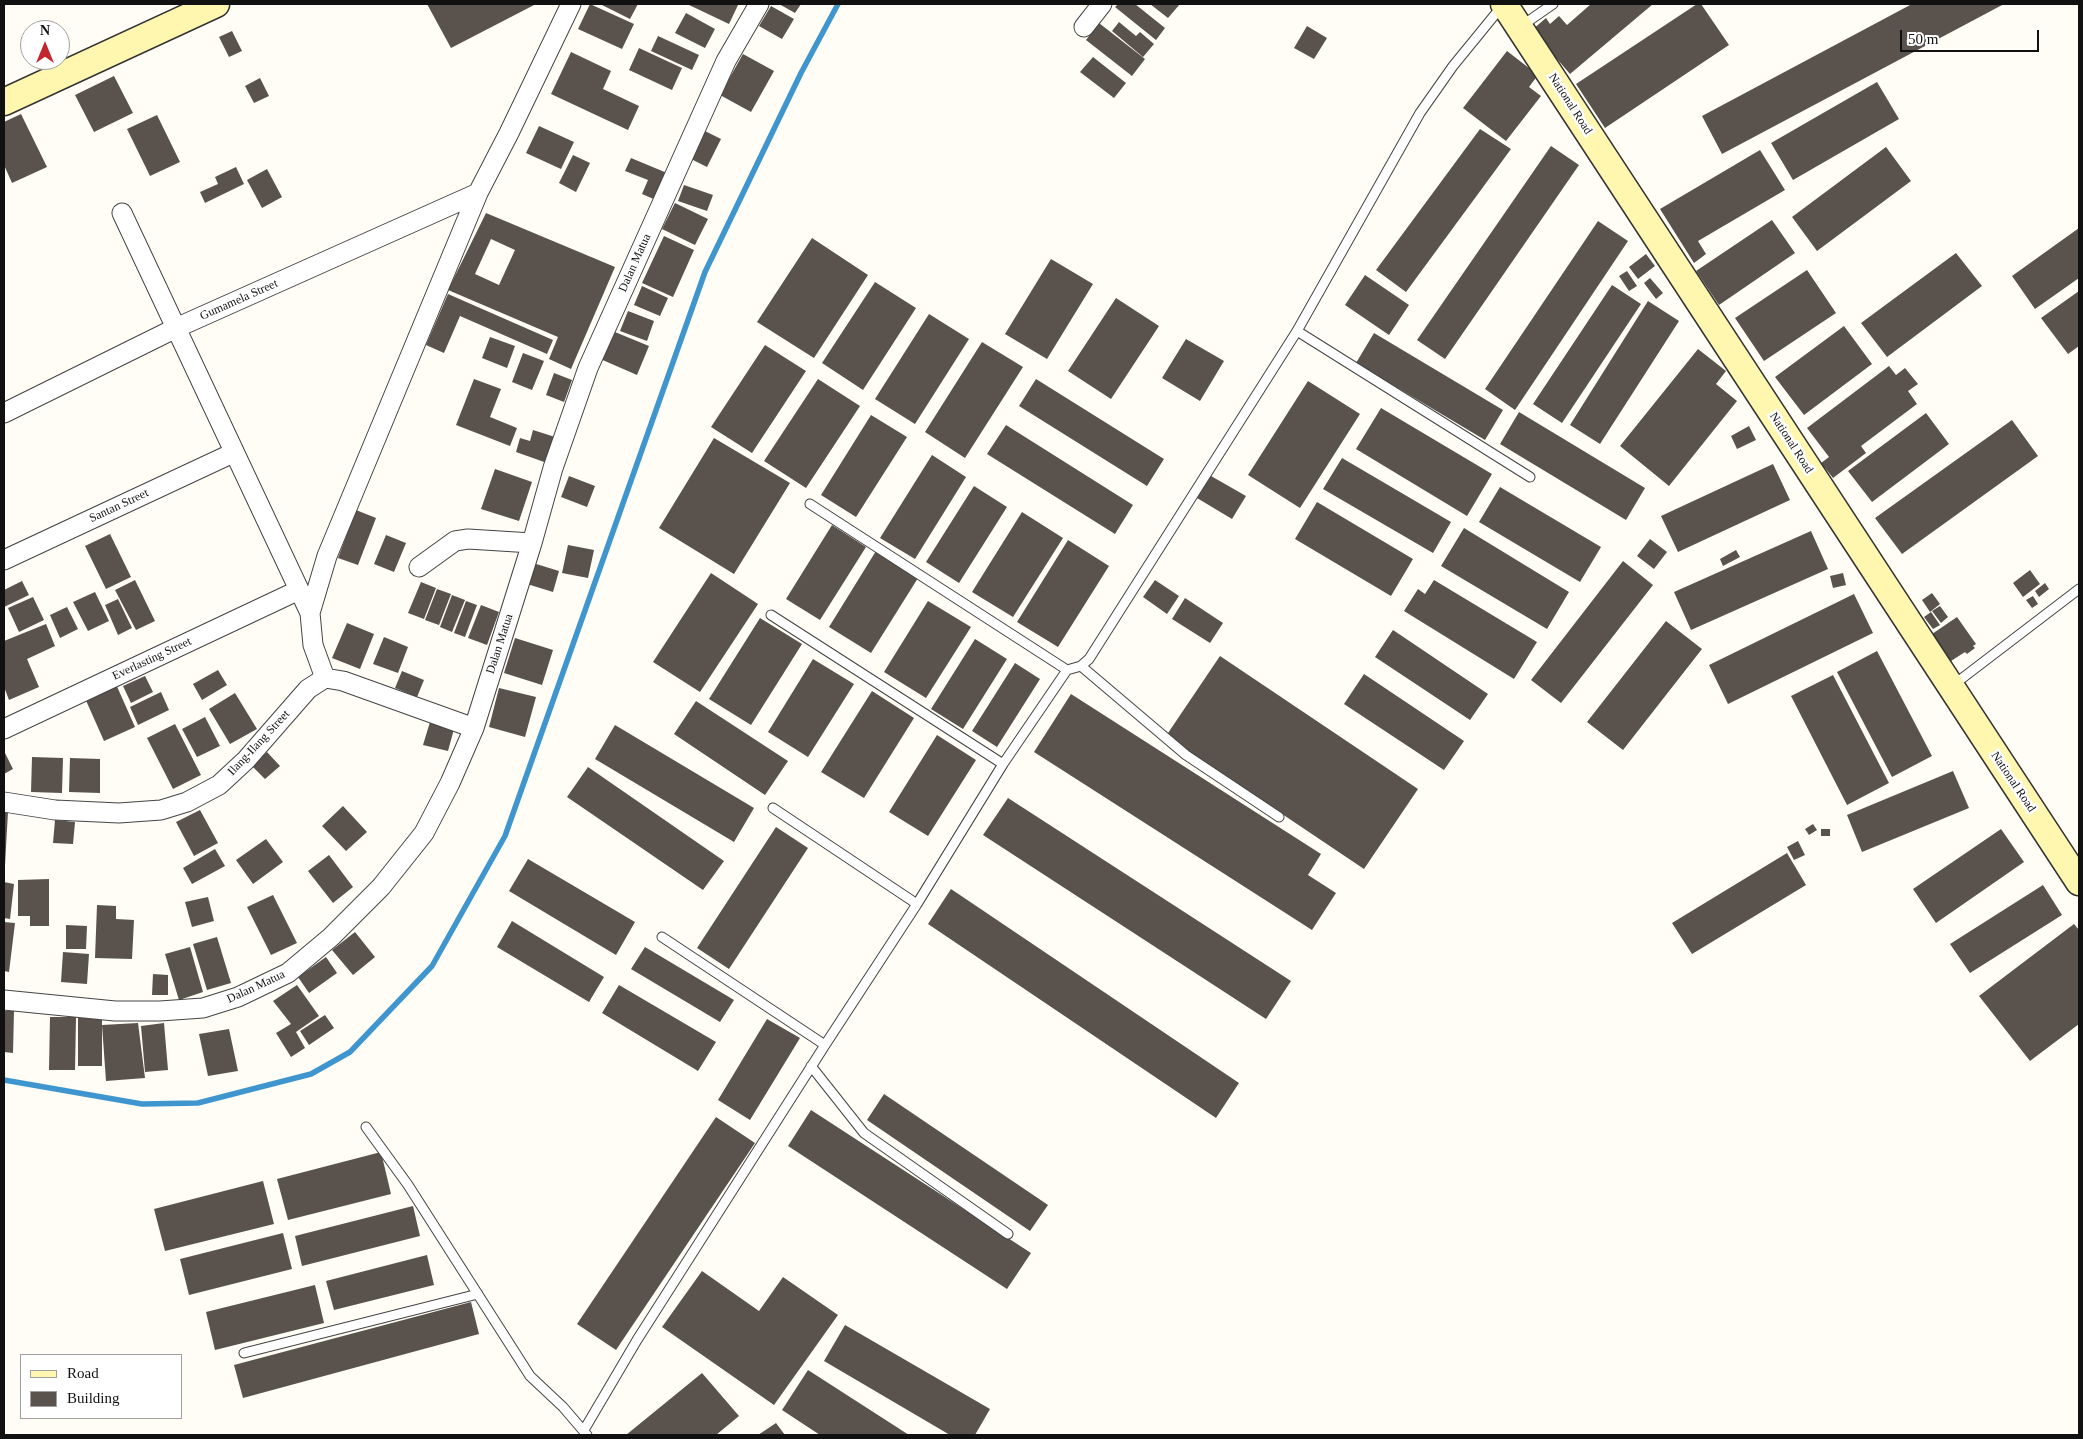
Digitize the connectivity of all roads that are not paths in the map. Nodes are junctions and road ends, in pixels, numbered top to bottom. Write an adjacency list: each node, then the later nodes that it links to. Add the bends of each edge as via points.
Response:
1 (216, 4): 9 (main road)
2 (570, 4): 10 (street)
3 (759, 4): 18 (street, Dalan Matua, via 726,61 588,368 553,468)
4 (1102, 4): 7 (street)
5 (1504, 4): 8 (main road, National Road); 13 (lane, via 1453,66 1420,113)
6 (1553, 4): 8 (lane)
7 (1084, 27)
8 (1520, 27): 28 (main road, National Road)
9 (4, 102)
10 (478, 193): 12 (street, Gumamela Street); 23 (street, via 327,556)
11 (122, 213): 12 (street)
12 (176, 328): 14 (street, Gumamela Street); 15 (street)
13 (1297, 331): 16 (lane); 25 (lane, via 1089,659)
14 (4, 413)
15 (233, 453): 19 (street, Santan Street); 22 (street)
16 (1530, 477)
17 (810, 504): 26 (lane)
18 (532, 543): 20 (street, via 455,541); 29 (street, Dalan Matua)
19 (4, 560)
20 (419, 567)
21 (2079, 589): 28 (lane)
22 (299, 590): 23 (street); 30 (street, Everlasting Street)
23 (310, 613): 27 (street, via 313,645)
24 (772, 614): 31 (lane)
25 (1081, 666): 26 (lane); 34 (lane, via 1186,755)
26 (1067, 670): 31 (lane)
27 (325, 678): 29 (street, via 343,681); 32 (street, Ilang-Ilang Street, via 308,689 233,773 219,785 187,802 161,810 126,813 56,810)
28 (1950, 687): 35 (main road, National Road)
29 (474, 728): 38 (street, Dalan Matua, via 424,833 380,887 331,937 288,973 238,997 203,1008 115,1011)
30 (4, 729)
31 (1003, 764): 36 (lane)
32 (4, 802)
33 (773, 808): 36 (lane)
34 (1279, 817)
35 (2079, 882)
36 (917, 904): 39 (lane)
37 (662, 937): 39 (lane)
38 (4, 1000)
39 (825, 1045): 40 (lane)
40 (811, 1066): 42 (lane, via 864,1133); 45 (lane, via 637,1340)
41 (366, 1127): 43 (lane, via 408,1185)
42 (1008, 1234)
43 (478, 1294): 44 (lane); 45 (lane, via 530,1376 564,1407)
44 (244, 1353)
45 (585, 1433)

